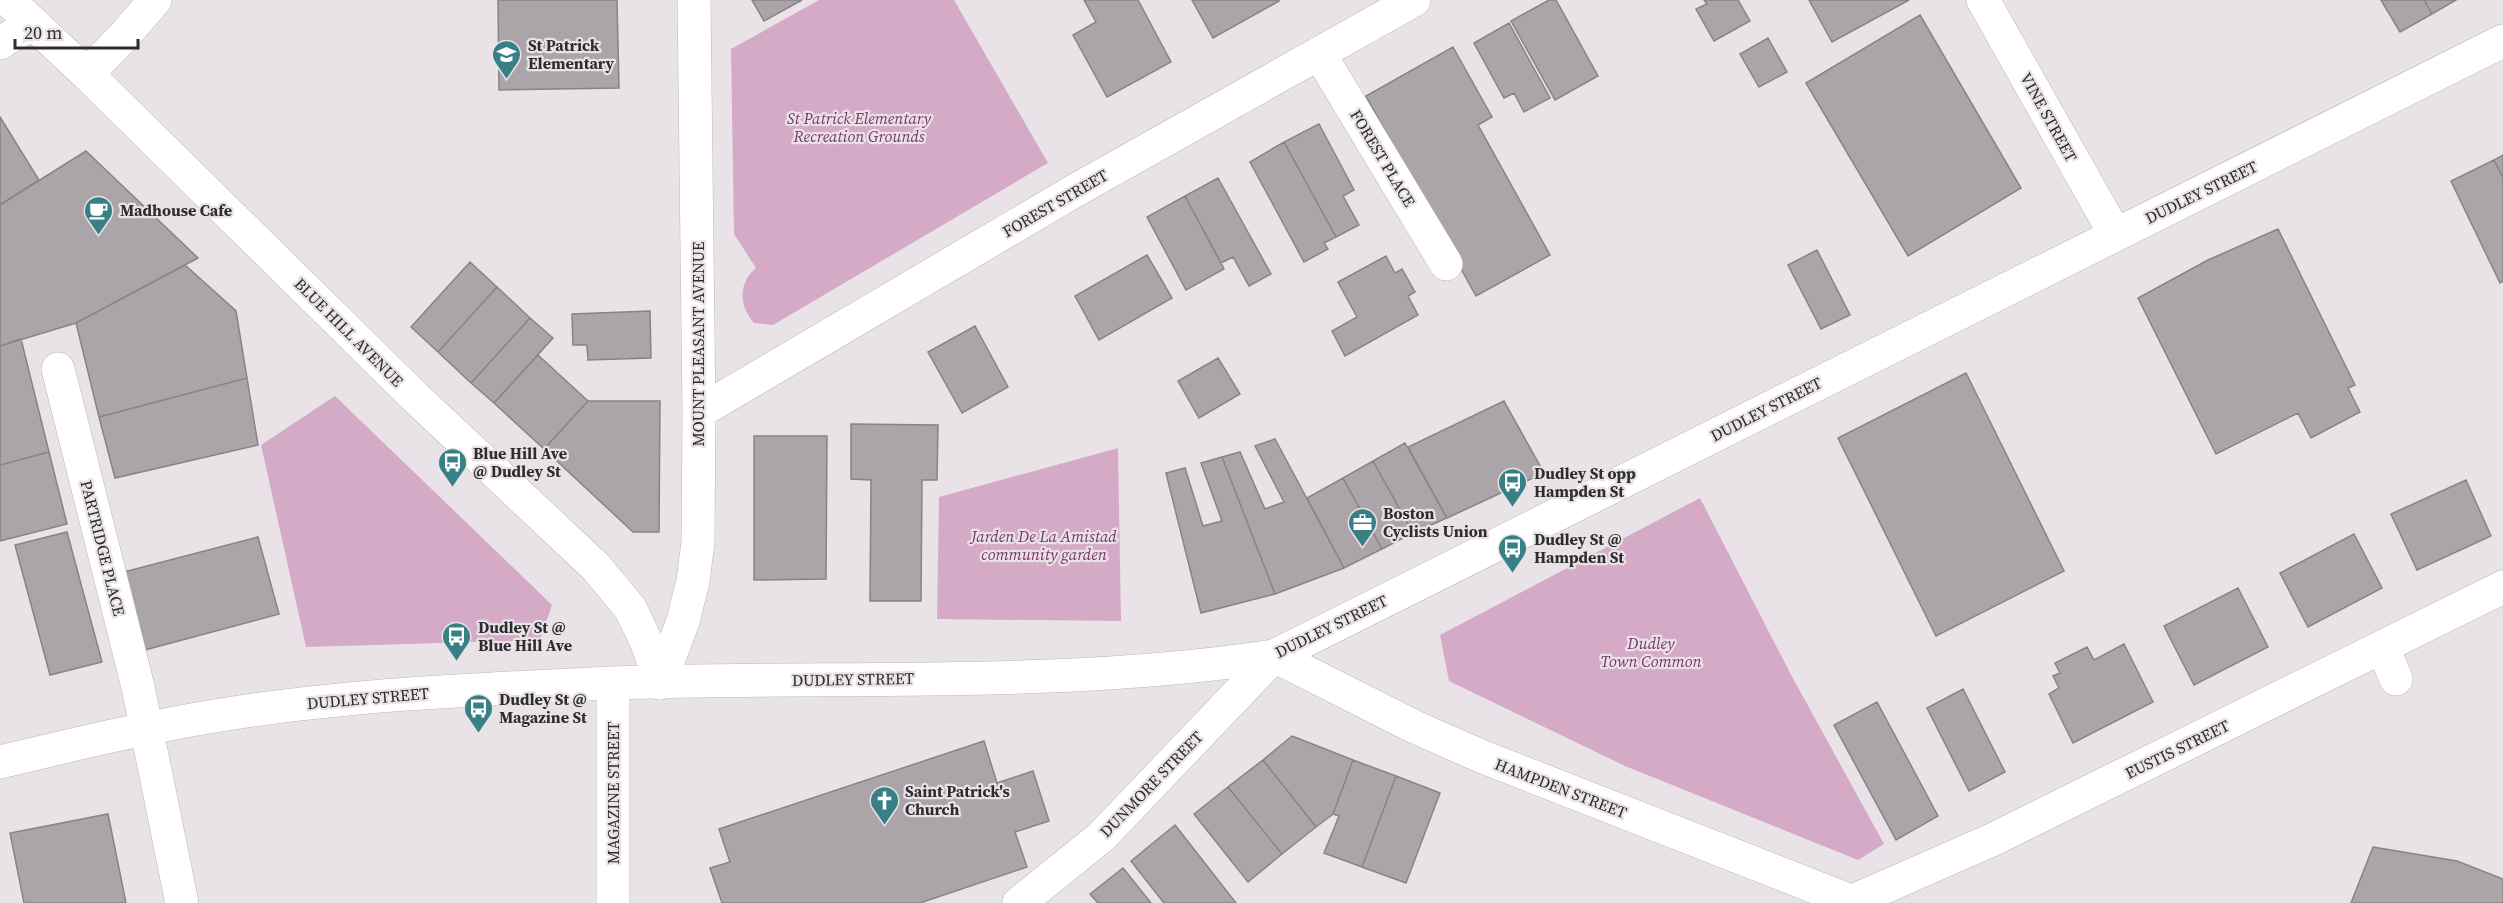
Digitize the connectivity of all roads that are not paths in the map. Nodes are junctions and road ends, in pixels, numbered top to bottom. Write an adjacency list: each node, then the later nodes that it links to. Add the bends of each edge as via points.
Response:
1 (9, 0): 6 (main road, BLUE HILL AVENUE)
2 (155, 0): 10 (main road)
3 (694, 0): 14 (main road, MOUNT PLEASANT AVENUE)
4 (1414, 0): 9 (main road, FOREST STREET)
5 (1983, 0): 11 (main road, VINE STREET)
6 (33, 23): 8 (main road); 10 (main road, BLUE HILL AVENUE)
7 (2503, 41): 11 (main road, DUDLEY STREET)
8 (0, 43)
9 (1319, 53): 12 (main road, FOREST PLACE); 14 (main road, FOREST STREET, via 1076,190)
10 (87, 74): 20 (main road, BLUE HILL AVENUE, via 415,397 596,567 630,608)
11 (2115, 234): 17 (main road, DUDLEY STREET)
12 (1446, 264)
13 (58, 369): 21 (main road, PARTRIDGE PLACE)
14 (699, 412): 20 (main road, MOUNT PLEASANT AVENUE, via 698,542 693,581)
15 (2503, 587): 16 (main road, EUSTIS STREET)
16 (2383, 648): 18 (main road); 23 (main road, EUSTIS STREET, via 1994,838)
17 (1274, 656): 20 (main road, DUDLEY STREET, via 1081,675); 23 (main road, HAMPDEN STREET, via 1483,757); 26 (main road, DUNMORE STREET, via 1101,837)
18 (2396, 679)
19 (613, 683): 20 (main road, DUDLEY STREET); 21 (main road, DUDLEY STREET, via 361,697); 25 (main road, MAGAZINE STREET)
20 (660, 683)
21 (146, 728): 22 (main road, DUDLEY STREET); 24 (main road, PARTRIDGE PLACE)
22 (0, 762)
23 (1852, 902)
24 (182, 903)
25 (613, 903)
26 (1019, 903)

